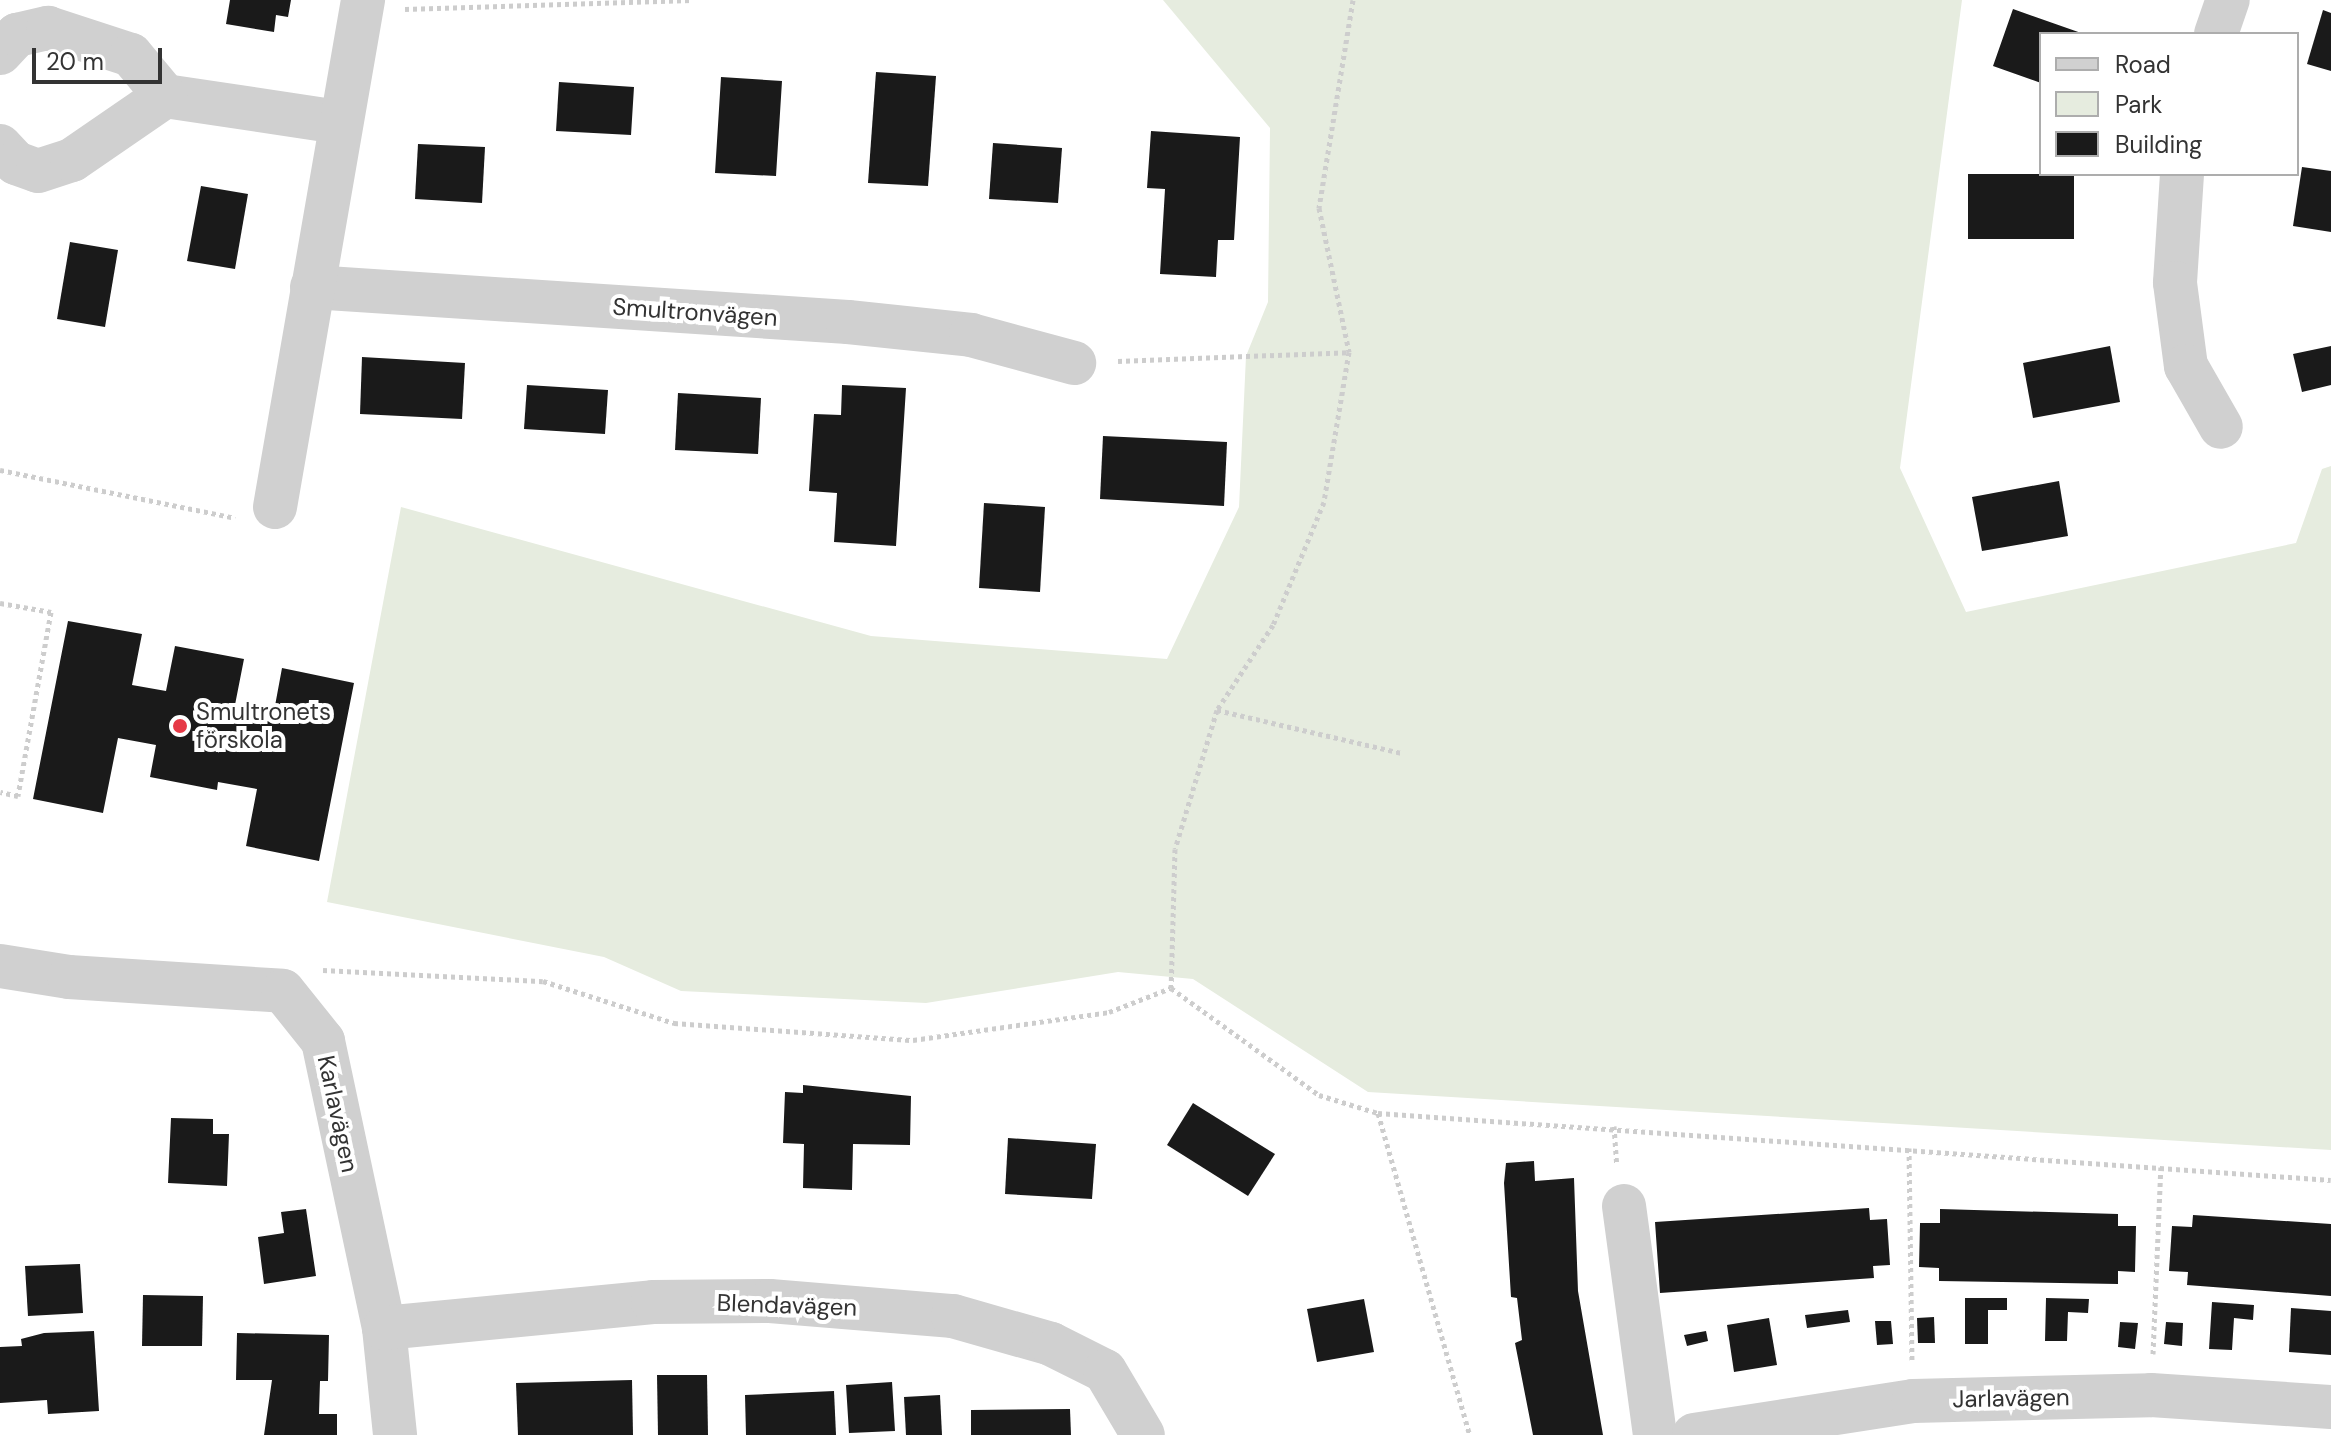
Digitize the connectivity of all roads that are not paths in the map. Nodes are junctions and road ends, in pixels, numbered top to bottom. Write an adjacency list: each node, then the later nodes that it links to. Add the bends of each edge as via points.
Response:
1 (2228, 0): 3 (street)
2 (362, 5): 6 (street)
3 (2217, 32)
4 (0, 53): 5 (street, via 17,35 48,28 131,55)
5 (165, 96): 6 (street); 7 (street, via 72,160 38,171 16,163)
6 (340, 122): 9 (street)
7 (0, 146)
8 (2182, 176): 11 (street, via 2175,283 2186,366)
9 (312, 287): 10 (street, Smultronvägen, via 848,322 971,335); 12 (street)
10 (1074, 363)
11 (2221, 427)
12 (258, 513)
13 (0, 966): 15 (street, Karlavägen, via 69,977 283,991 323,1041)
14 (1624, 1206): 19 (street)
15 (384, 1328): 17 (street, Karlavägen); 18 (street, Blendavägen, via 653,1302 770,1301 953,1316 1051,1344 1105,1371)
16 (2331, 1407): 20 (street, Jarlavägen, via 2151,1395 1913,1401)
17 (395, 1435)
18 (1143, 1435)
19 (1655, 1435)
20 (1694, 1435)

